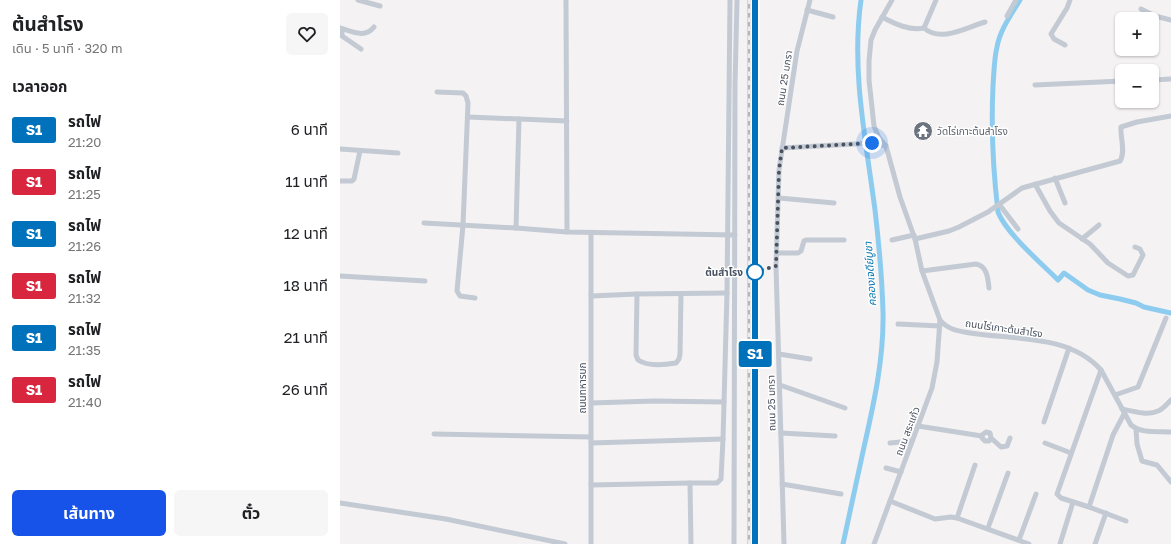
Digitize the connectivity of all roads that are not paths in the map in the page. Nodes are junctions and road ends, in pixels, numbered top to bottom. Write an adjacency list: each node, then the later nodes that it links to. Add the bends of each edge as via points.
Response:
1 (358, 0): 10 (street)
2 (566, 0): 32 (street)
3 (730, 0): 52 (street)
4 (737, 0): 53 (street, via 734,92)
5 (810, 0): 12 (street, ถนน 25 มกรา)
6 (892, 0): 14 (street)
7 (936, 0): 20 (street)
8 (1016, 0): 13 (street)
9 (1070, 0): 22 (street, via 1051,34 1054,39)
10 (380, 6)
11 (1141, 9): 16 (street)
12 (807, 10): 15 (street); 34 (street, ถนน 25 มกรา, via 797,51)
13 (1007, 16)
14 (882, 17): 20 (street, via 905,27); 33 (street, via 871,40 869,80 874,126)
15 (833, 18)
16 (1171, 20)
17 (984, 22): 20 (street, via 943,34 931,33)
18 (374, 27): 19 (street, via 360,34)
19 (341, 28): 21 (street)
20 (924, 28)
21 (341, 38): 23 (street)
22 (1065, 45)
23 (361, 49)
24 (1171, 79): 25 (street)
25 (1159, 80)
26 (1115, 81): 27 (street)
27 (1035, 85)
28 (437, 92): 30 (street, via 464,93 468,103)
29 (1171, 116): 38 (street, via 1121,127 1120,161)
30 (468, 117): 31 (street); 46 (street)
31 (519, 119): 32 (street); 48 (street)
32 (566, 121): 50 (street)
33 (886, 146): 34 (street, via 872,143); 54 (street)
34 (782, 148): 41 (street, ถนน 25 มกรา)
35 (340, 149): 36 (street)
36 (360, 151): 37 (street); 39 (street, via 354,179)
37 (398, 153)
38 (1054, 178): 40 (street); 43 (street)
39 (340, 181)
40 (1035, 184): 44 (street, via 1022,188); 55 (street, via 1054,218)
41 (778, 198): 42 (street); 59 (street, ถนน 25 มกรา)
42 (834, 203)
43 (1065, 203)
44 (997, 205): 49 (street); 54 (street, via 960,227)
45 (424, 223): 46 (street)
46 (463, 225): 48 (street); 68 (street, via 457,291 460,296)
47 (1099, 225): 55 (street)
48 (516, 228): 50 (street)
49 (1018, 229)
50 (567, 232): 51 (street)
51 (591, 233): 52 (street); 67 (street, ถนนทหารบก)
52 (727, 234): 53 (street); 64 (street)
53 (735, 235): 120 (street)
54 (914, 237): 57 (street); 60 (street)
55 (1082, 238): 58 (street, via 1108,263 1128,276 1133,275 1143,255 1140,249)
56 (844, 240): 59 (street, via 806,240 798,253)
57 (892, 240)
58 (1135, 247)
59 (777, 253): 74 (street, ถนน 25 มกรา)
60 (922, 271): 63 (street, via 976,264 983,267 987,274); 70 (street)
61 (340, 276): 62 (street)
62 (425, 281)
63 (989, 288)
64 (727, 293): 66 (street); 80 (street)
65 (637, 294): 66 (street); 66 (street, via 638,360 647,364 676,364 680,354); 67 (street)
66 (681, 294)
67 (591, 296): 81 (street, ถนนทหารบก)
68 (474, 298)
69 (1166, 318): 78 (street, via 1138,387)
70 (940, 320): 72 (street, ถนน สระแก้ว); 73 (street, ถนนไร่เกาะต้นสำโรง, via 955,330 1036,340)
71 (898, 324): 72 (street)
72 (940, 326): 85 (street, ถนน สระแก้ว, via 934,379)
73 (1069, 348): 76 (street, ถนนไร่เกาะต้นสำโรง); 84 (street)
74 (779, 354): 75 (street); 77 (street, ถนน 25 มกรา)
75 (810, 359)
76 (1101, 370): 78 (street, ถนนไร่เกาะต้นสำโรง); 97 (street)
77 (780, 386): 82 (street); 88 (street, ถนน 25 มกรา)
78 (1115, 395): 83 (street, ถนนไร่เกาะต้นสำโรง)
79 (1171, 400): 83 (street, via 1155,412)
80 (724, 402): 81 (street); 92 (street)
81 (591, 403): 93 (street, ถนนทหารบก)
82 (845, 408)
83 (1123, 412): 86 (street, ถนนไร่เกาะต้นสำโรง); 111 (street)
84 (1044, 422)
85 (918, 426): 91 (street, via 982,436 985,441 991,438 1000,447 1007,446); 94 (street, ถนน สระแก้ว)
86 (1136, 429): 87 (street); 102 (street, via 1142,461 1157,465)
87 (1171, 432)
88 (781, 433): 90 (street); 104 (street, ถนน 25 มกรา)
89 (434, 434): 93 (street)
90 (835, 436)
91 (1010, 438)
92 (723, 439): 93 (street); 103 (street, via 719,482)
93 (591, 440): 105 (street, ถนนทหารบก)
94 (912, 441): 96 (street); 100 (street, ถนน สระแก้ว)
95 (1045, 443): 97 (street)
96 (890, 444)
97 (1071, 454): 109 (street, via 1057,494)
98 (975, 465): 113 (street)
99 (886, 468): 100 (street)
100 (901, 472): 108 (street, ถนน สระแก้ว)
101 (1008, 473): 115 (street)
102 (1170, 480)
103 (690, 483): 105 (street); 119 (street)
104 (782, 484): 106 (street); 121 (street, ถนน 25 มกรา)
105 (591, 485): 118 (street, ถนนทหารบก)
106 (841, 494)
107 (1036, 494): 116 (street)
108 (890, 501): 113 (street, via 935,519); 122 (street, ถนน สระแก้ว)
109 (1073, 502): 111 (street); 124 (street)
110 (340, 503): 117 (street, via 446,519)
111 (1089, 506): 112 (street)
112 (1106, 513): 114 (street); 125 (street)
113 (957, 518): 115 (street)
114 (1126, 521)
115 (988, 528): 116 (street)
116 (1019, 540): 123 (street)
117 (565, 544)
118 (591, 544)
119 (690, 544)
120 (734, 544)
121 (784, 544)
122 (874, 544)
123 (1029, 544)
124 (1060, 544)
125 (1095, 544)

